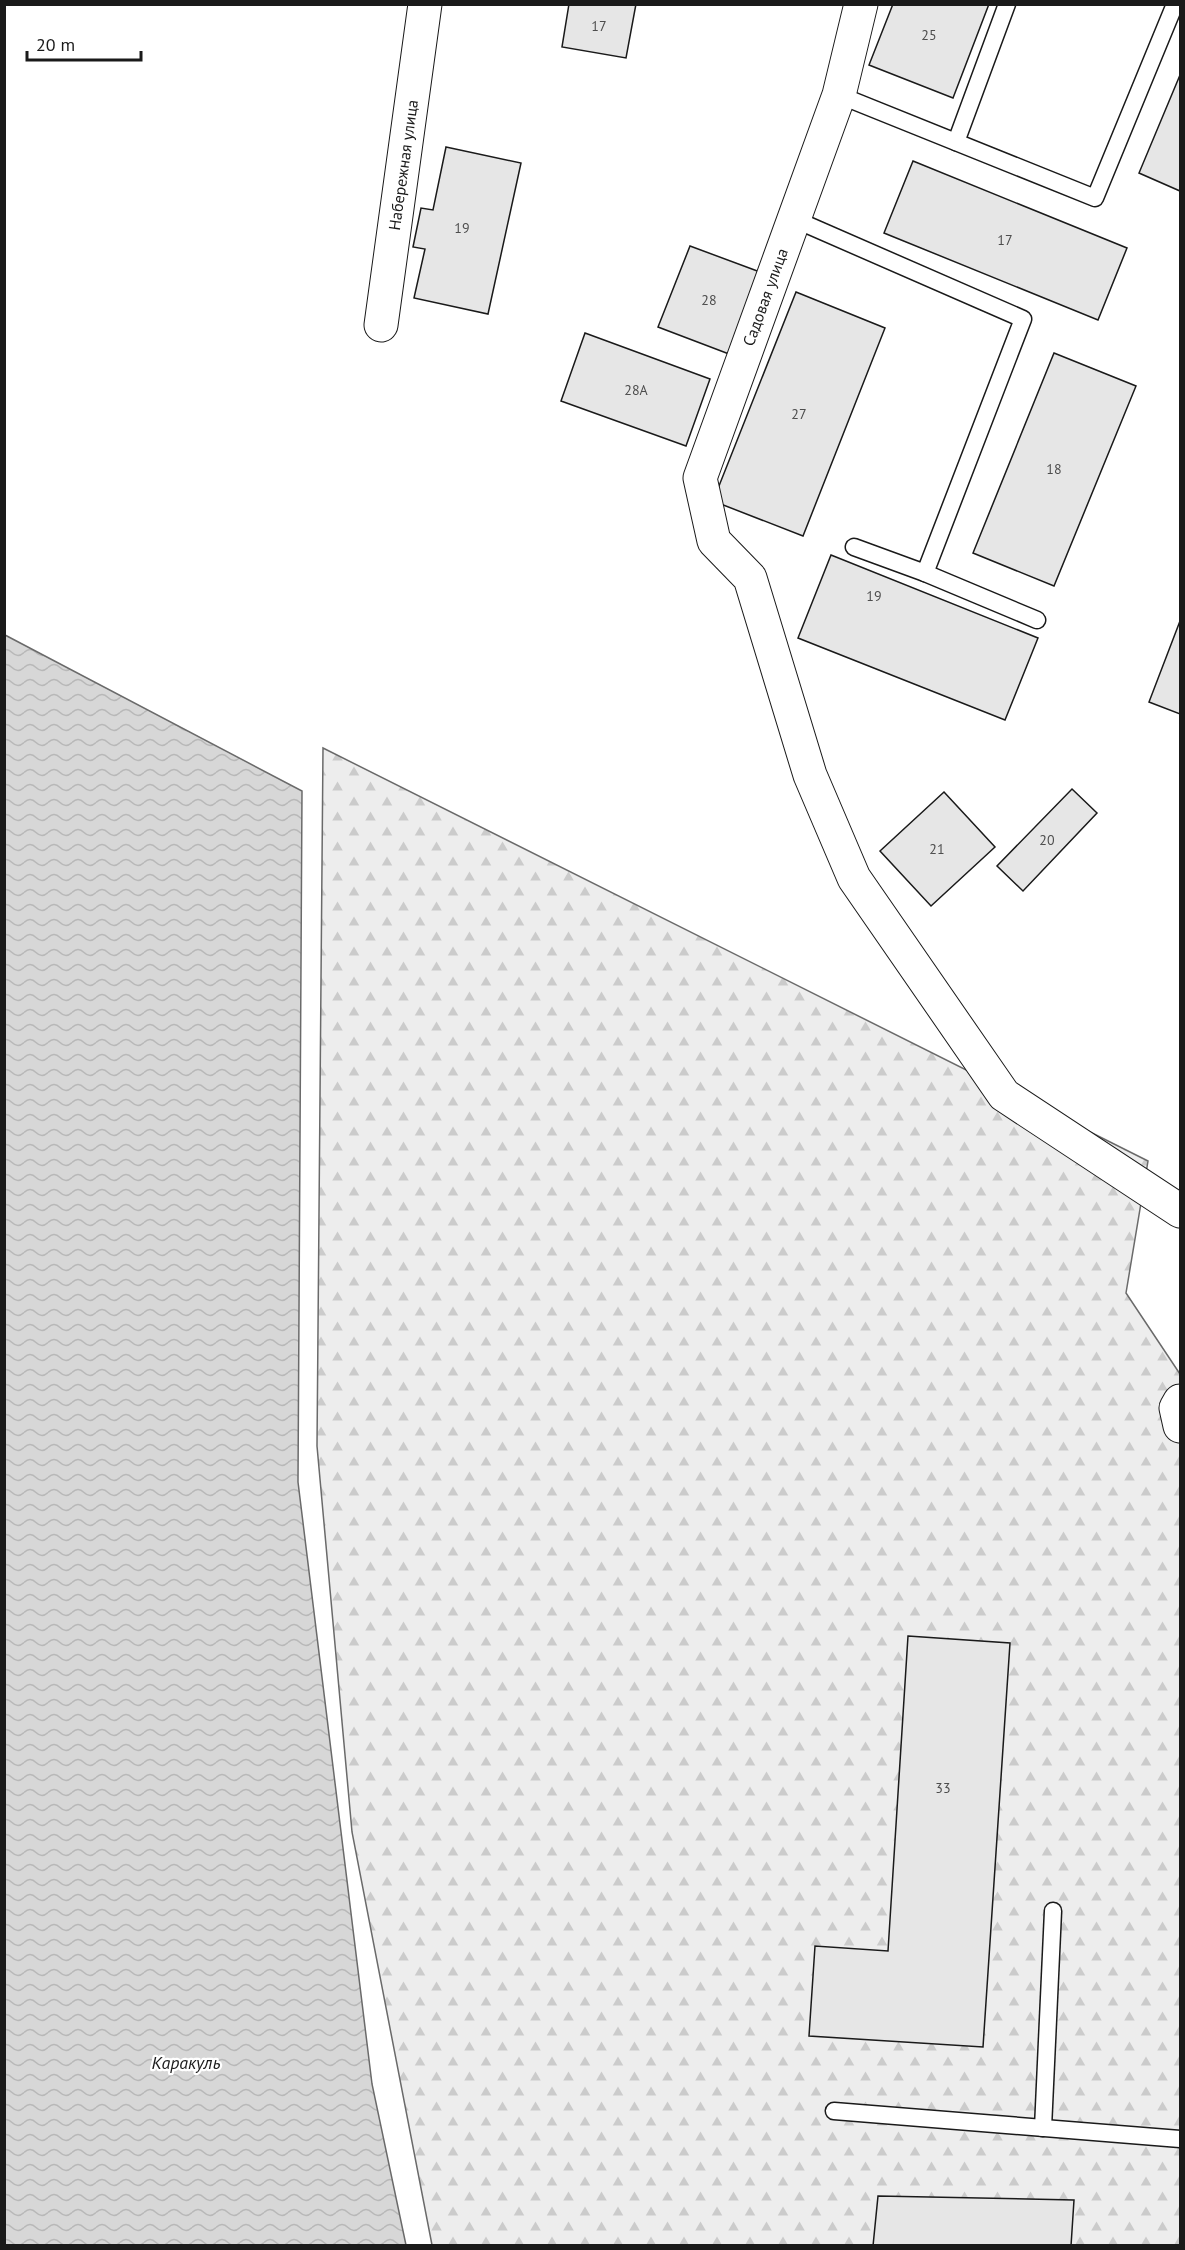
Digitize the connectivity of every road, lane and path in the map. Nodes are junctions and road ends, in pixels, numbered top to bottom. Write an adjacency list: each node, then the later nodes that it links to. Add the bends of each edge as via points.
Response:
1 (425, 4): 8 (street, Набережная улица)
2 (861, 4): 5 (street, Садовая улица)
3 (1007, 4): 6 (lane)
4 (1175, 4): 6 (lane, via 1095,198)
5 (838, 95): 6 (lane); 7 (street, Садовая улица)
6 (956, 142)
7 (794, 219): 10 (lane, via 1023,319); 12 (street, Садовая улица, via 700,478 714,541 750,578 810,775 854,878 1004,1095)
8 (381, 325)
9 (854, 547): 10 (lane)
10 (925, 573): 11 (lane)
11 (1037, 620)
12 (1180, 1211)
13 (1053, 1911): 15 (lane)
14 (834, 2111): 15 (lane)
15 (1043, 2128): 16 (lane)
16 (1180, 2139)

